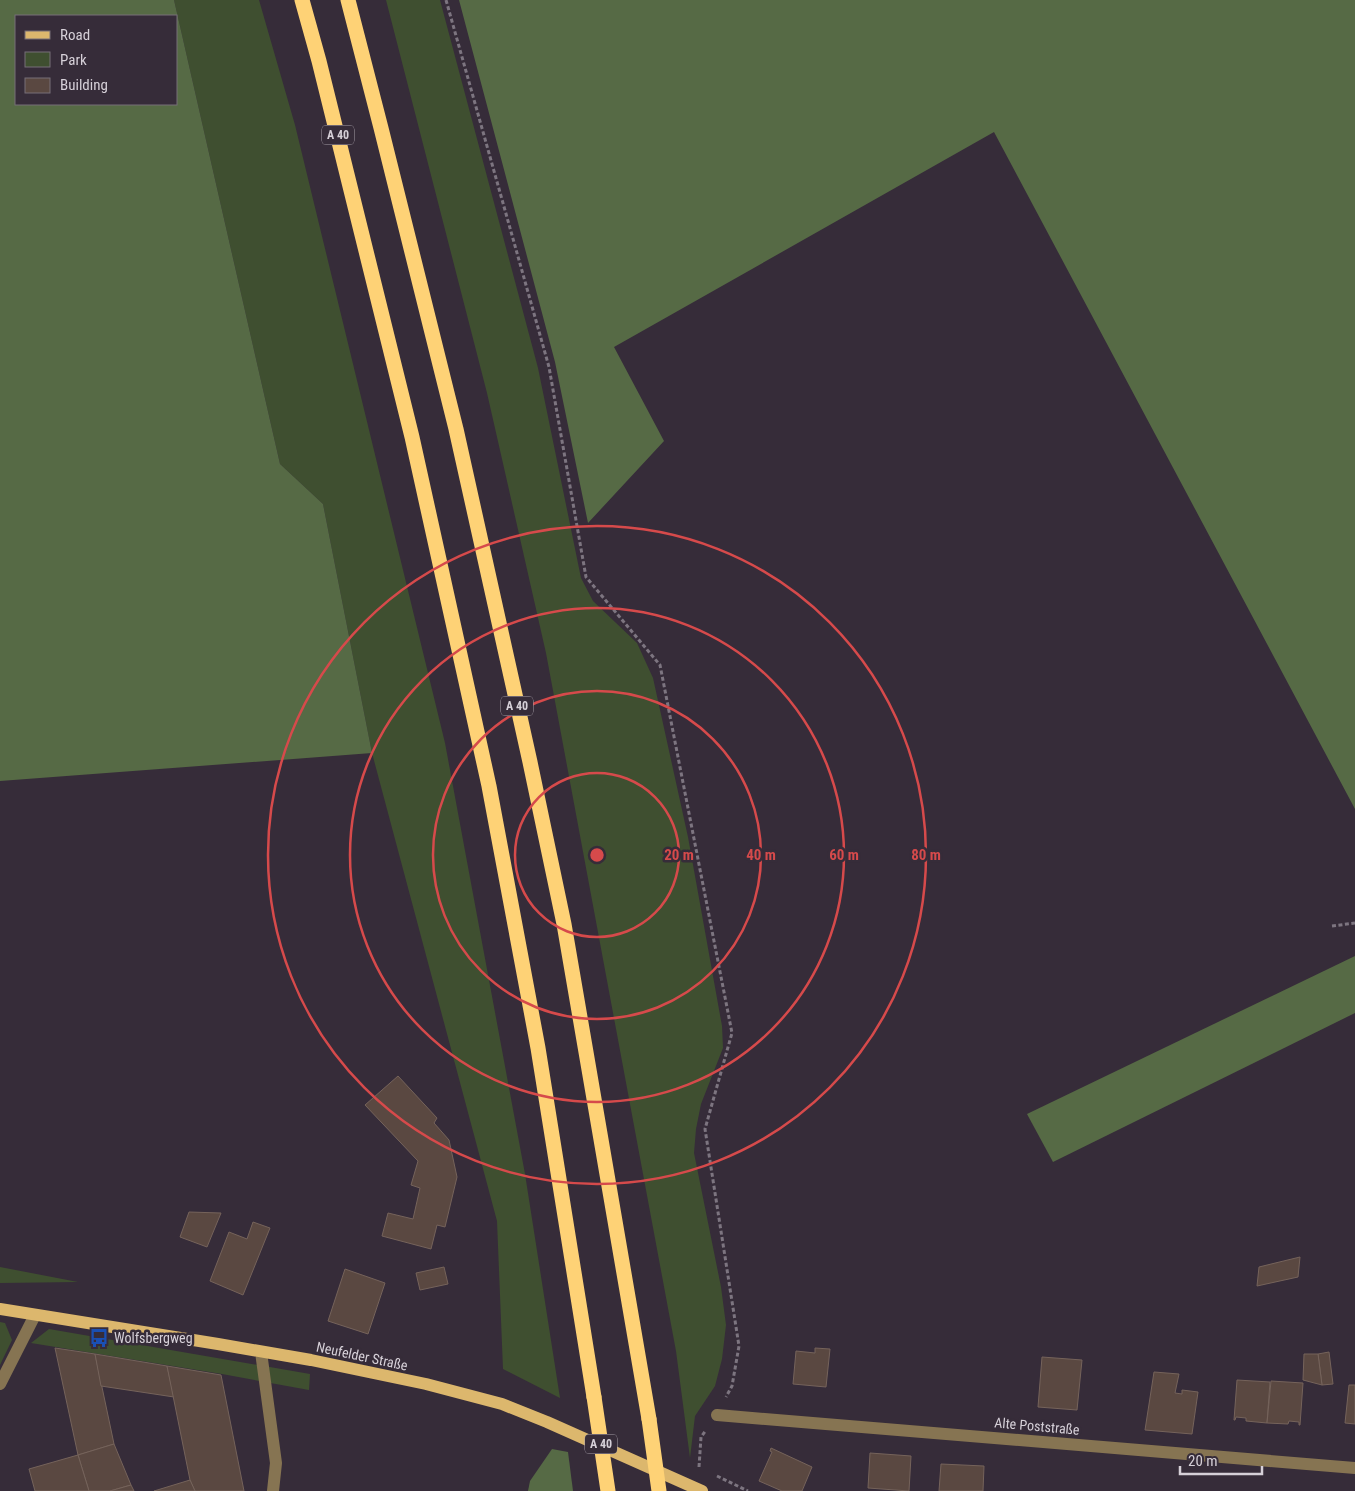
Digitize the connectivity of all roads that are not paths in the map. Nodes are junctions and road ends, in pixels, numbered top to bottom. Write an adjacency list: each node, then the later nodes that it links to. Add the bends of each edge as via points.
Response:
1 (302, 0): 10 (highway, A 40, bridge, via 412,436 489,786 538,1048)
2 (348, 0): 11 (highway, A 40, bridge, via 456,429 564,924)
3 (0, 1309): 4 (main road, Neufelder Straße)
4 (35, 1315): 5 (main road, Neufelder Straße); 6 (street)
5 (260, 1352): 9 (street, via 276,1463); 12 (main road, Neufelder Straße, via 426,1384 502,1404)
6 (0, 1384)
7 (717, 1415): 8 (street, Alte Poststraße)
8 (1355, 1468)
9 (273, 1491)
10 (608, 1491)
11 (659, 1491)
12 (701, 1491)

